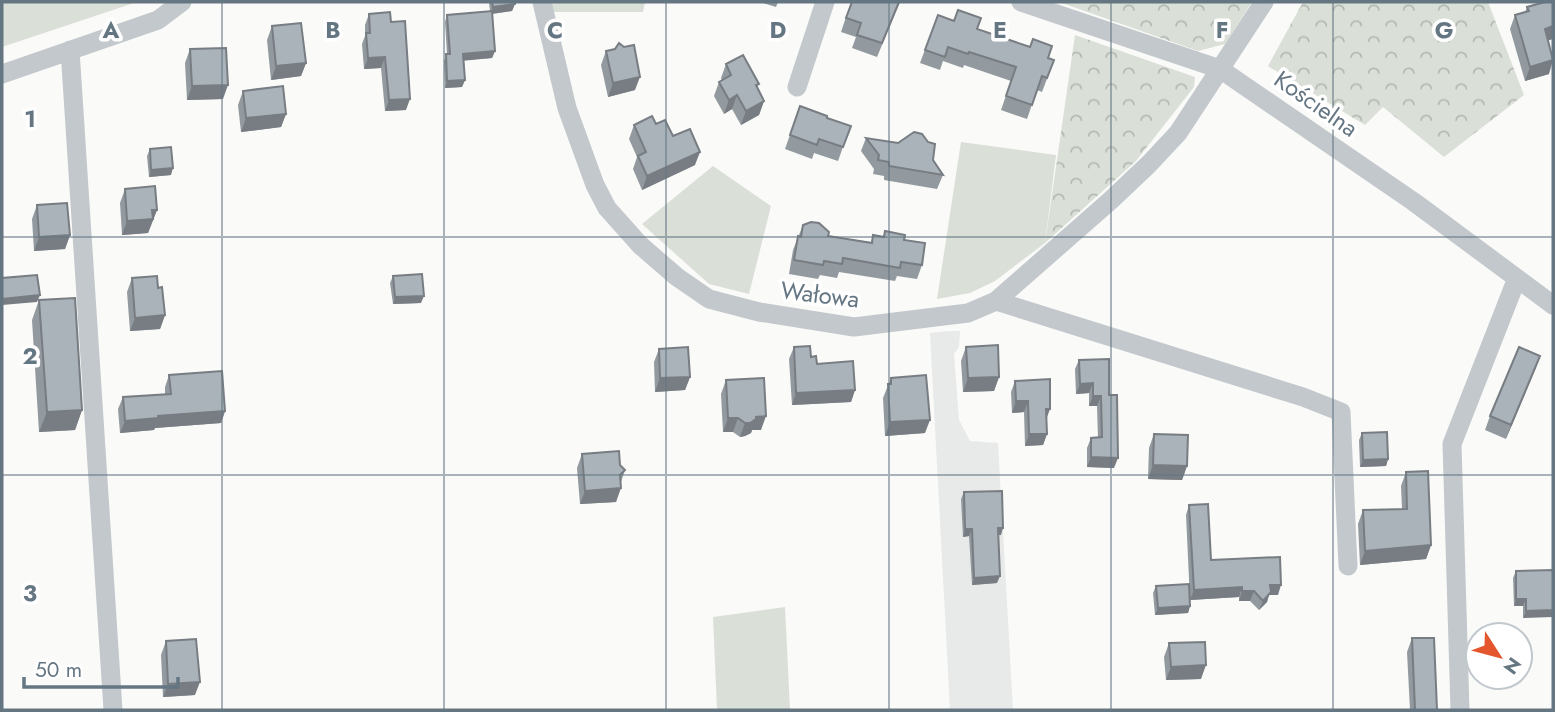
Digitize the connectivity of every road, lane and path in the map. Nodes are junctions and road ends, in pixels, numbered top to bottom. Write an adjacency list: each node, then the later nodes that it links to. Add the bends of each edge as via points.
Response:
1 (182, 2): 6 (street, via 158,20)
2 (542, 2): 11 (street, Wałowa, via 567,108 607,208 640,245 709,299 854,327 968,313)
3 (825, 2): 9 (street)
4 (1021, 2): 7 (street, Kościelna)
5 (1264, 2): 7 (street, Wałowa)
6 (70, 50): 8 (street); 14 (street)
7 (1220, 69): 10 (street, Kościelna); 11 (street, Wałowa, via 1178,133 1149,164)
8 (2, 74)
9 (797, 87)
10 (1517, 278): 12 (street, Kościelna); 15 (street, via 1452,444)
11 (996, 301): 13 (street, via 1341,412)
12 (1553, 305)
13 (1348, 566)
14 (113, 710)
15 (1460, 710)

